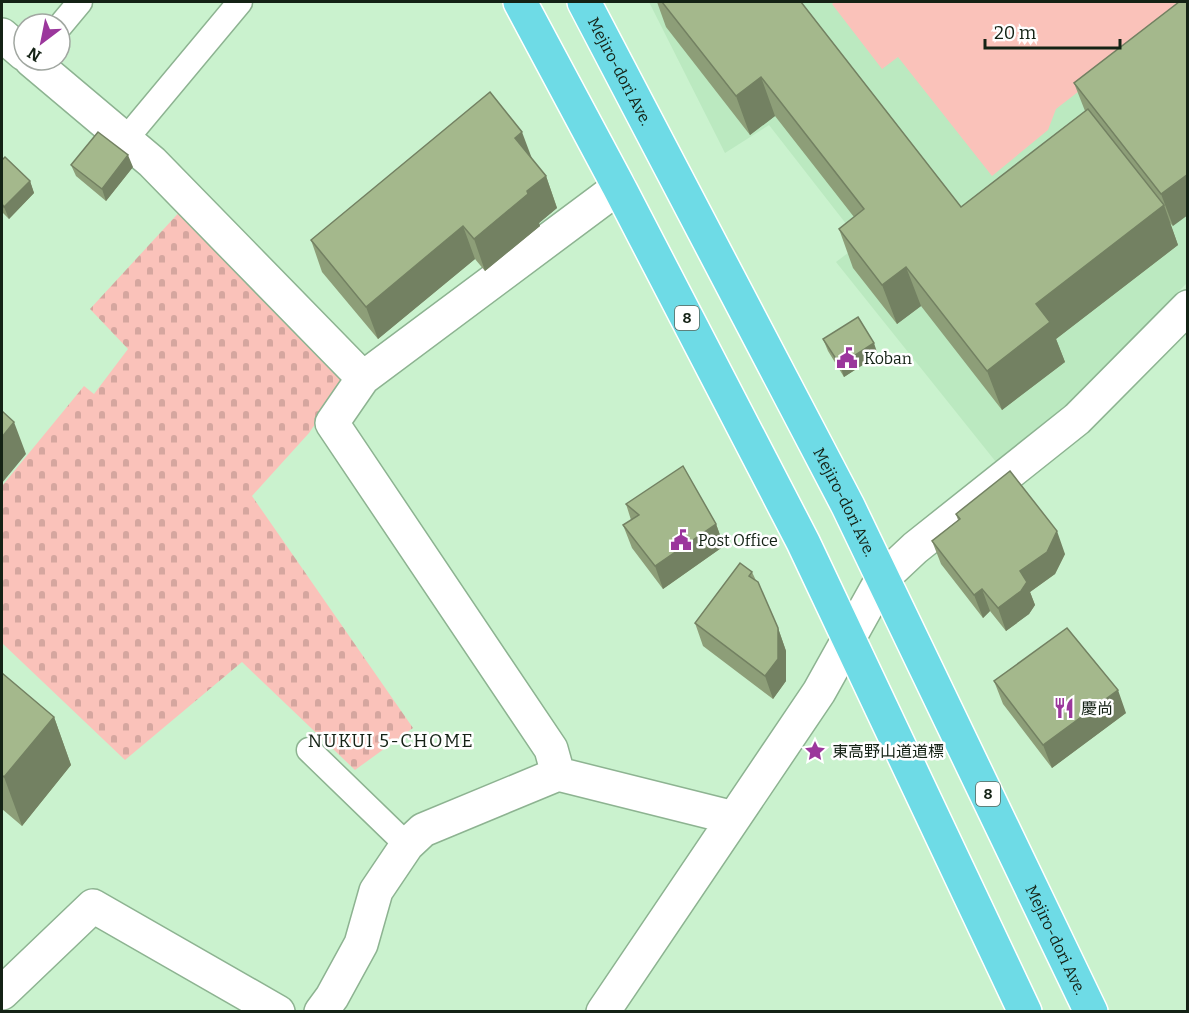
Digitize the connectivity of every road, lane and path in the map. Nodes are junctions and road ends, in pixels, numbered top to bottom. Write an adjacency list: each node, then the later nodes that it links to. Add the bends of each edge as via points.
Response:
1 (240, 2): 5 (lane)
2 (520, 2): 6 (main road, 8)
3 (584, 2): 9 (main road, Mejiro-dori Ave. / 8, via 848,506)
4 (45, 72): 5 (street)
5 (125, 140): 8 (street, via 152,162)
6 (619, 187): 8 (street); 10 (main road, 8)
7 (1188, 307): 9 (street, via 1077,419 915,548)
8 (363, 378): 12 (street, via 332,423 551,749)
9 (882, 579): 10 (street); 20 (main road, Mejiro-dori Ave. / 8)
10 (848, 637): 13 (street, via 819,692); 19 (main road, 8)
11 (309, 750): 14 (lane)
12 (558, 774): 13 (street); 14 (street, via 423,830)
13 (734, 818): 18 (street)
14 (407, 845): 17 (street, via 376,891 361,944)
15 (2, 993): 16 (street, via 93,906)
16 (278, 1011)
17 (321, 1011)
18 (603, 1011)
19 (1025, 1011)
20 (1091, 1011)

